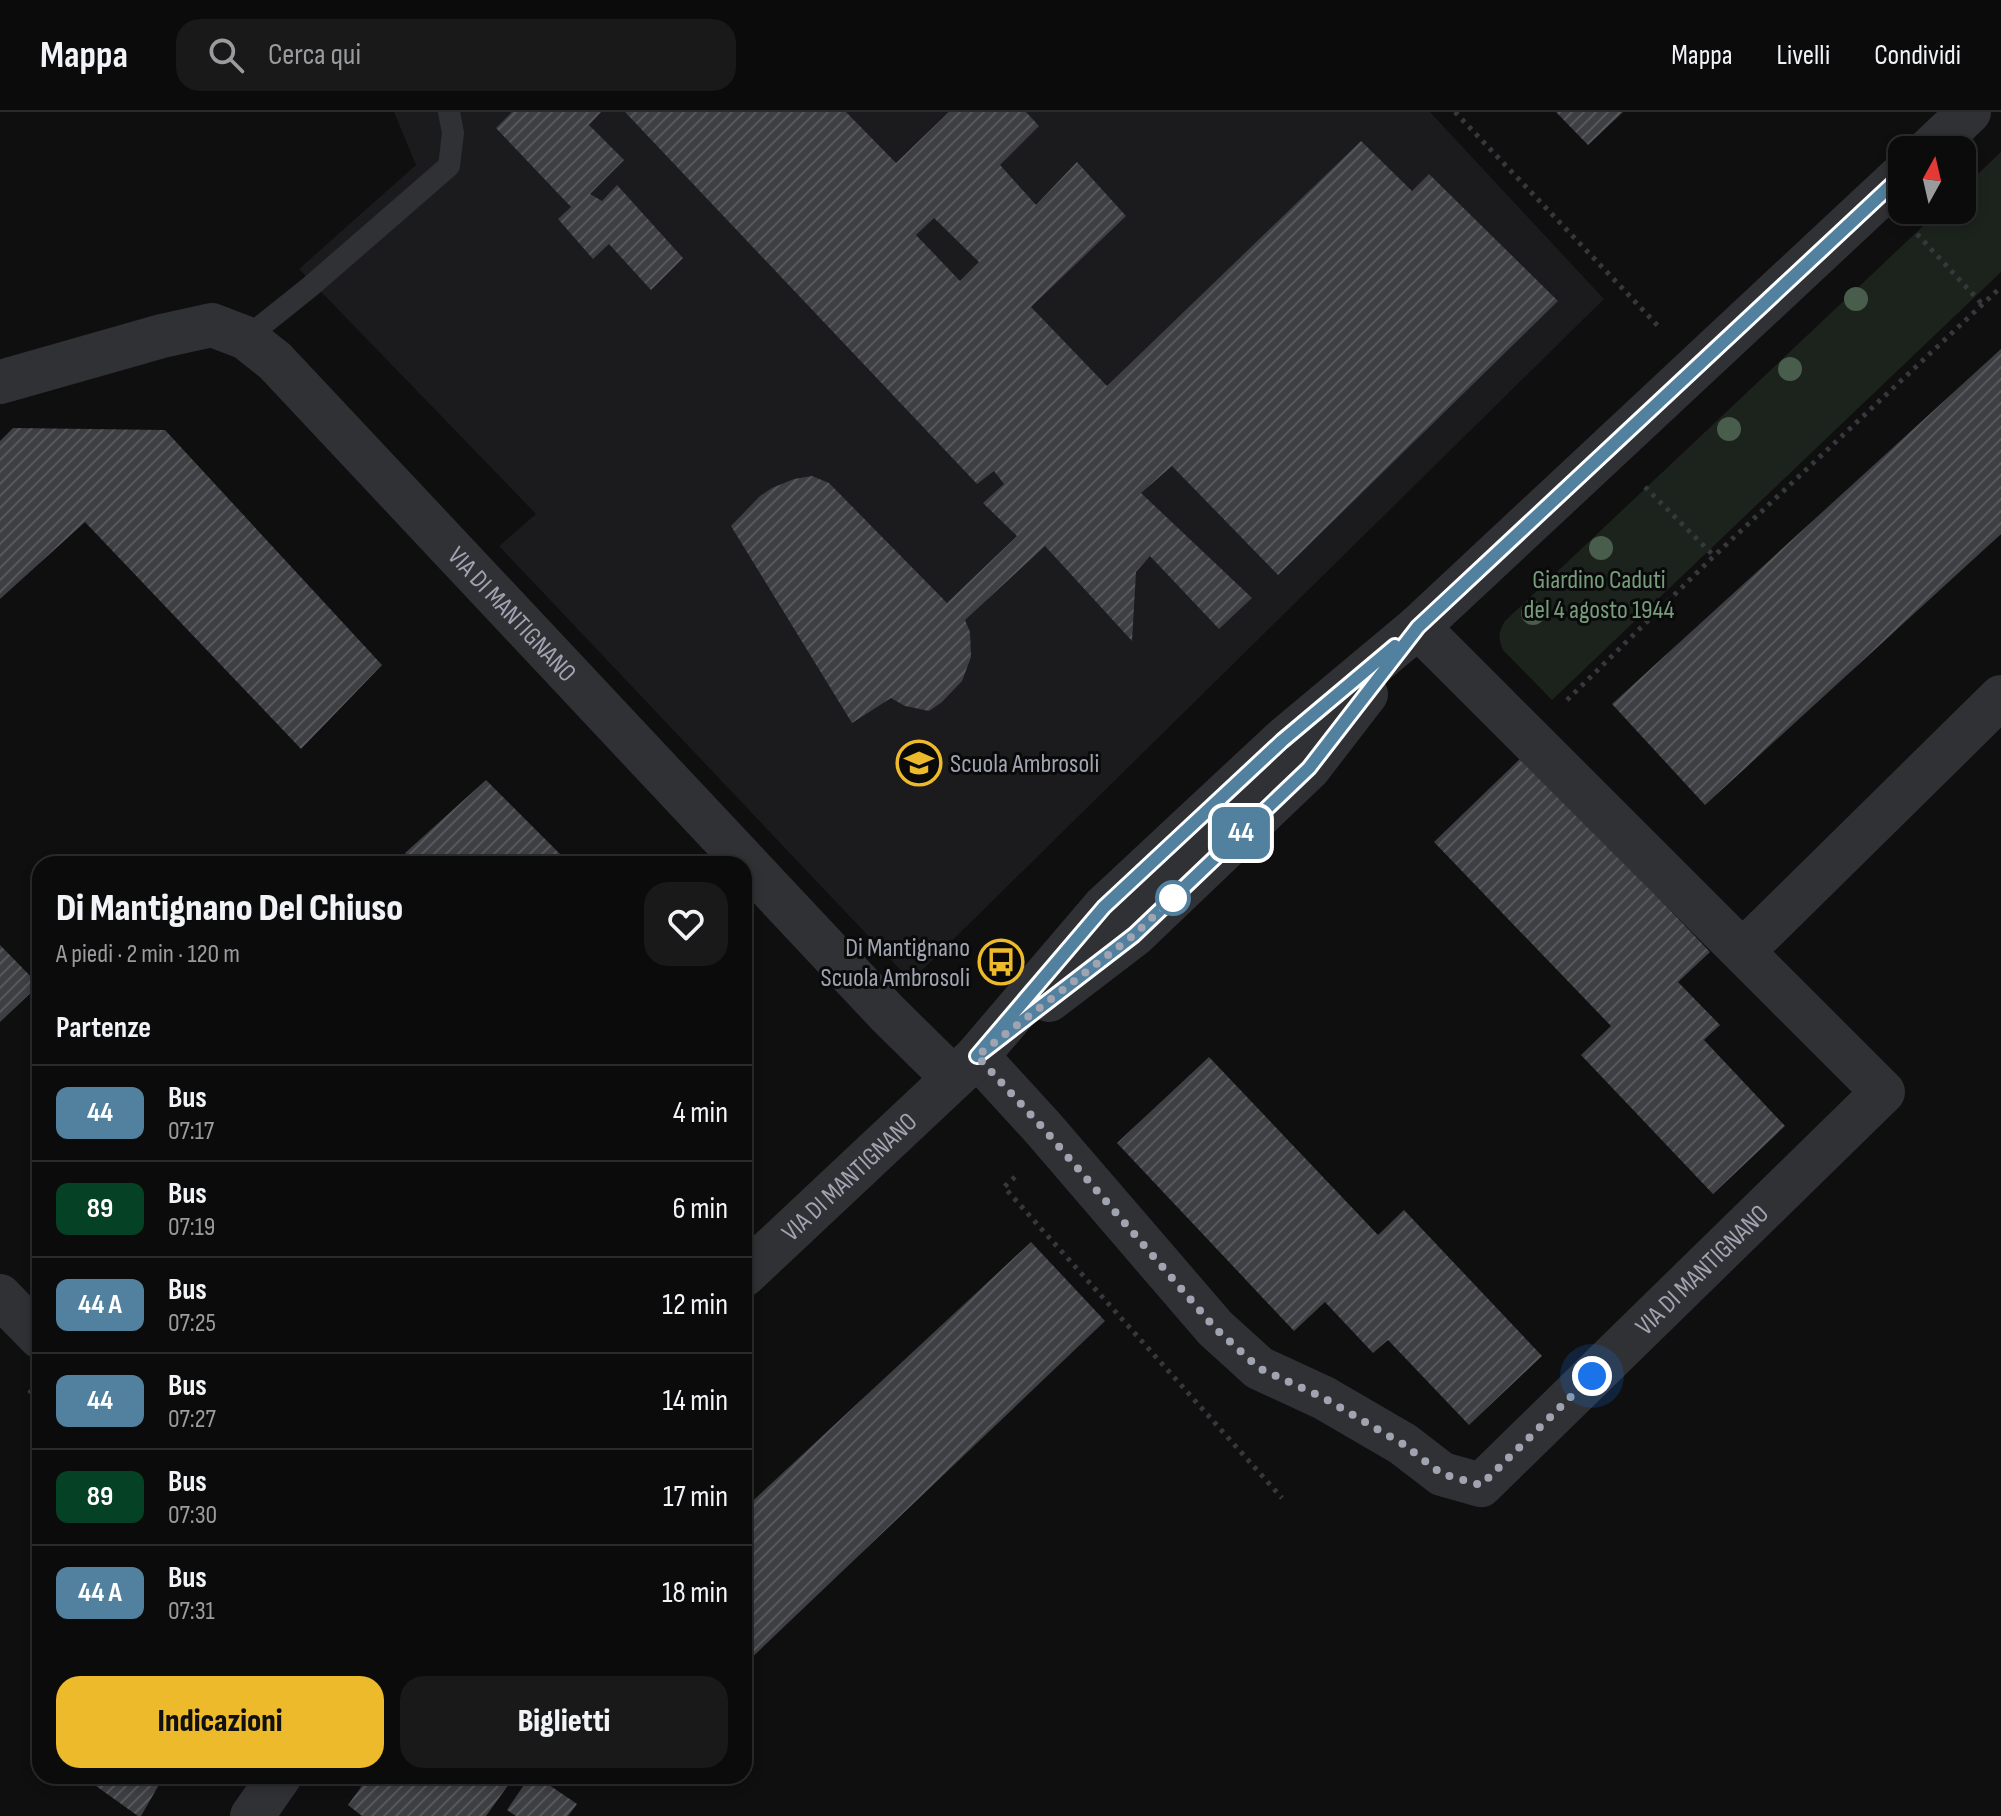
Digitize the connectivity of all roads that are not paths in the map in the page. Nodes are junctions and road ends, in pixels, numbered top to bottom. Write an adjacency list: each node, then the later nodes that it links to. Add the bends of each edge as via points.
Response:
1 (449, 112): 5 (lane, via 449,166)
2 (1969, 112): 3 (street)
3 (1944, 136)
4 (1888, 189): 7 (street, VIA DI MANTIGNANO)
5 (246, 338): 6 (street, VIA DI MANTIGNANO, via 212,325); 9 (street, VIA DI MANTIGNANO, via 275,361)
6 (0, 382)
7 (1418, 627): 11 (street, VIA DI MANTIGNANO); 12 (street, VIA DI MANTIGNANO, via 1309,768 1134,935)
8 (2001, 697): 11 (street)
9 (740, 856)
10 (752, 869): 12 (street, VIA DI MANTIGNANO, via 876,1001)
11 (1743, 951): 12 (street, VIA DI MANTIGNANO, via 1883,1092 1481,1485 1442,1474 1403,1444 1259,1368 1215,1328 1043,1128)
12 (965, 1067): 13 (street, VIA DI MANTIGNANO)
13 (752, 1267)
14 (0, 1296): 15 (street)
15 (32, 1329)
16 (274, 1784): 17 (street)
17 (252, 1816)

